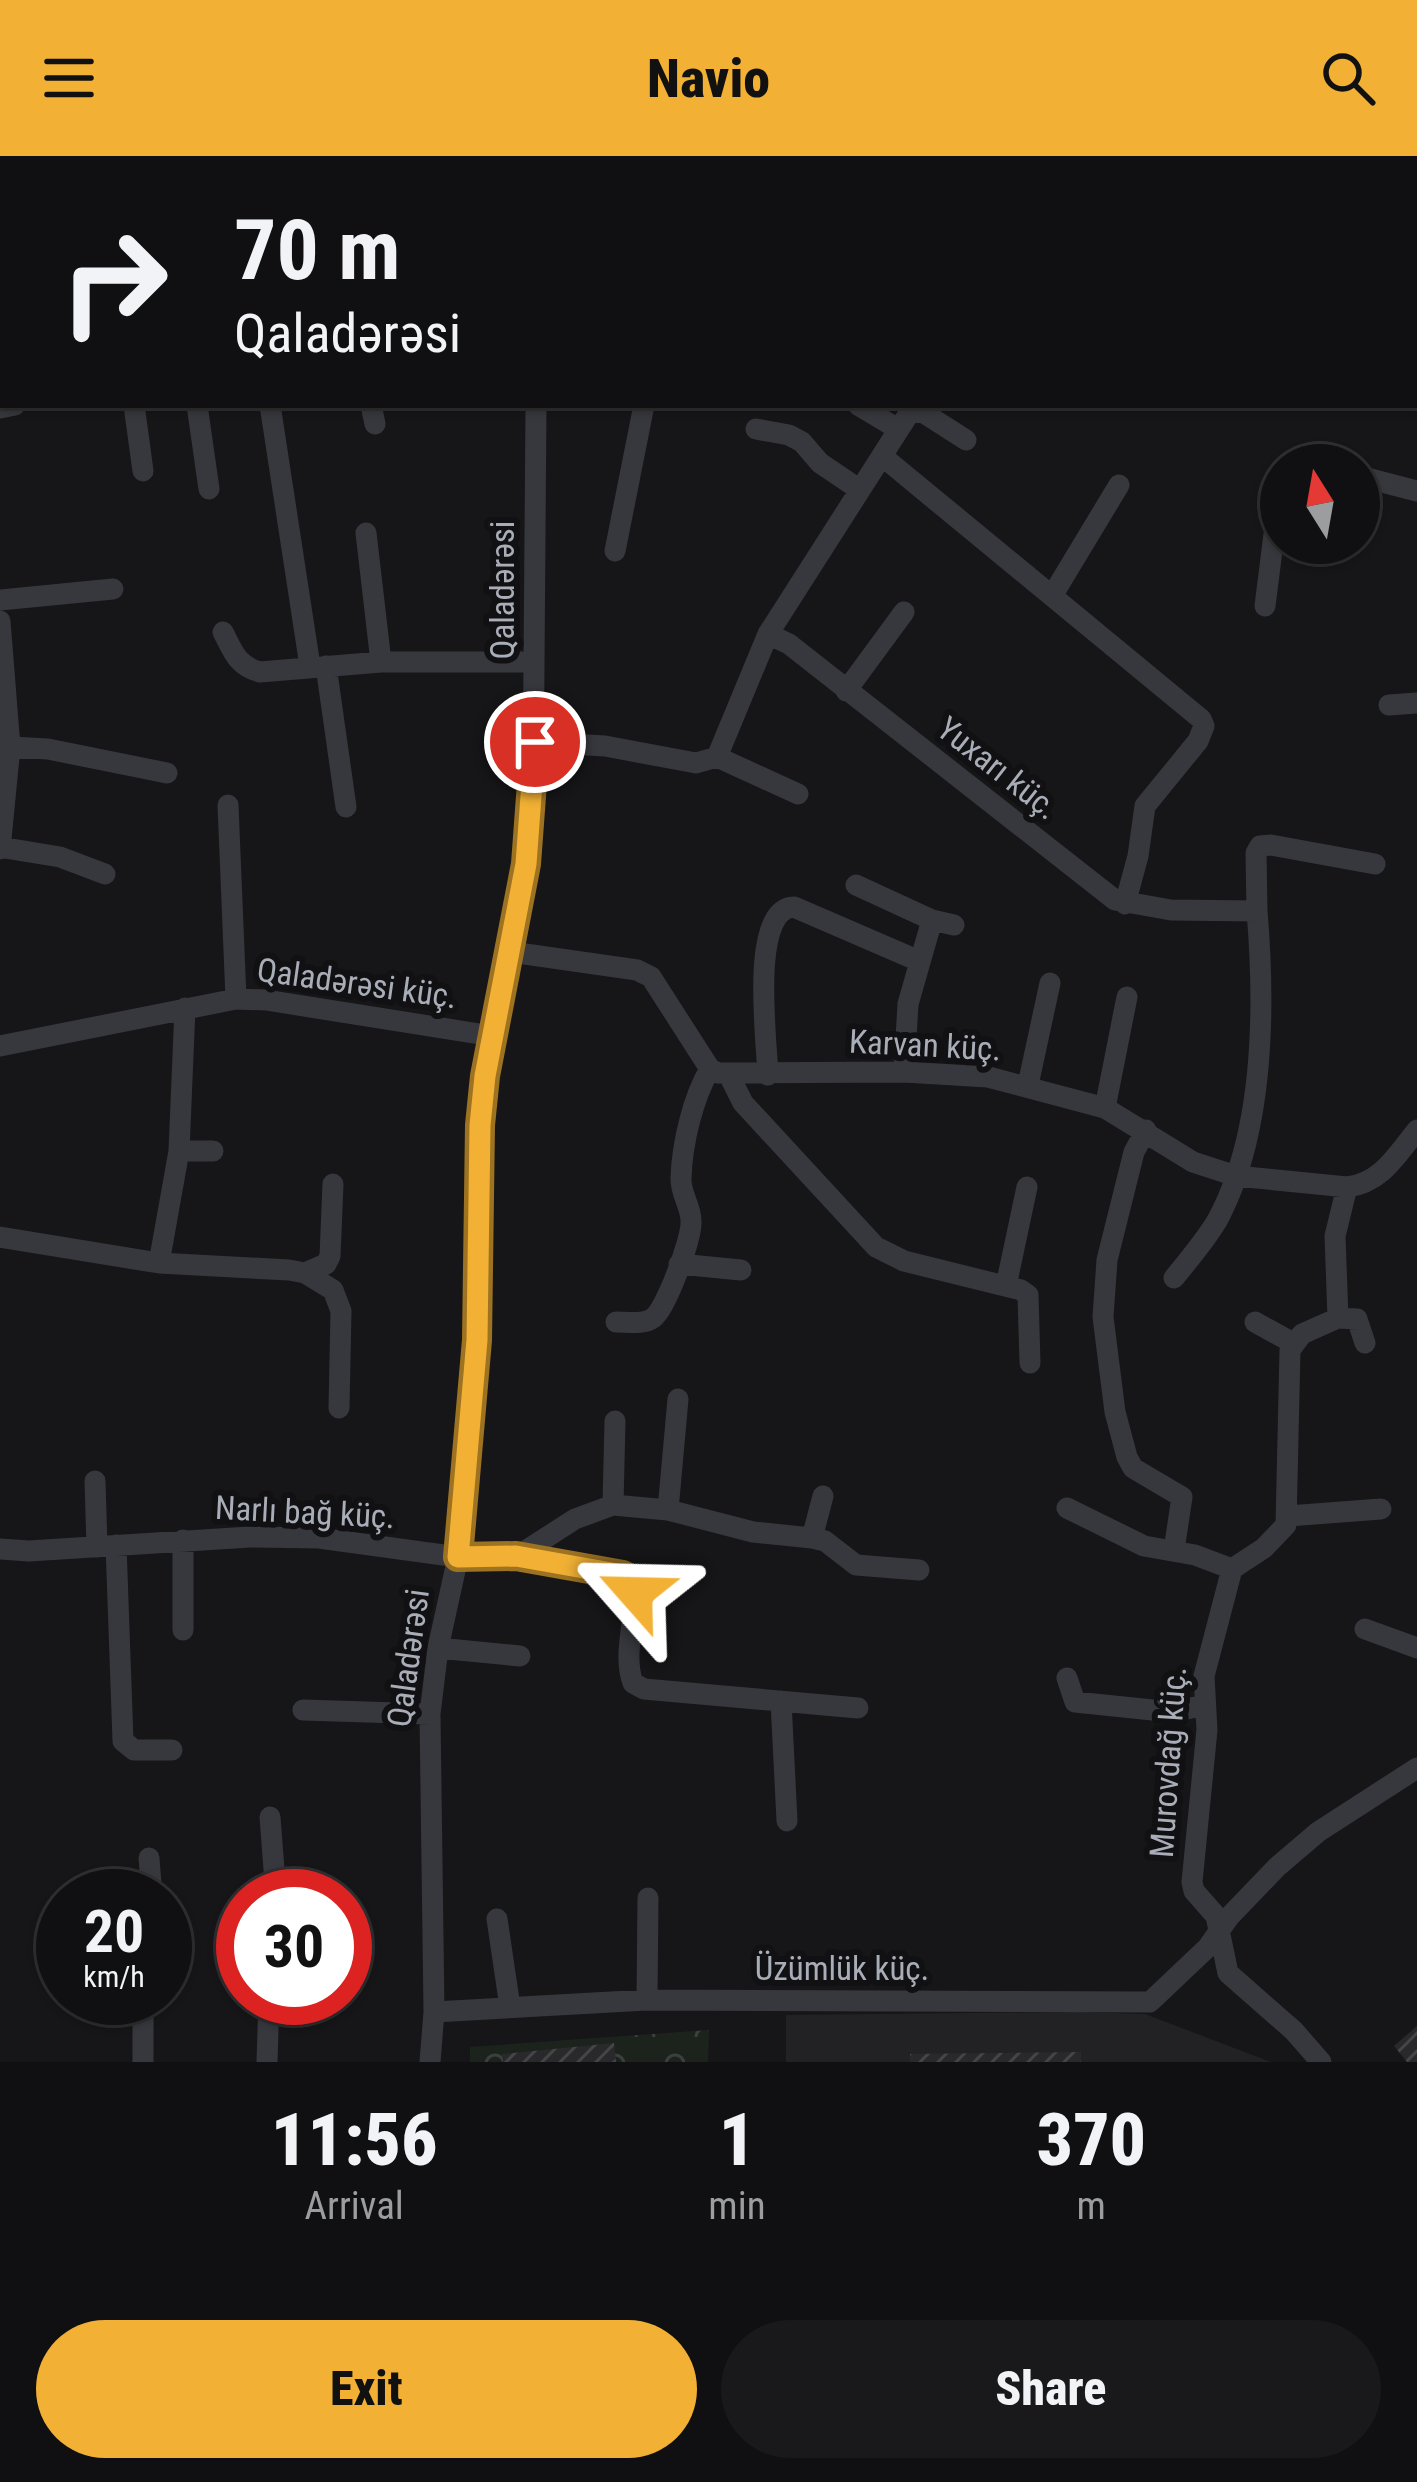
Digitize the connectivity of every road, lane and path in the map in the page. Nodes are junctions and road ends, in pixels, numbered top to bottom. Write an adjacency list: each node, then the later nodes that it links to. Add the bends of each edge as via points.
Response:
1 (134, 408): 11 (street)
2 (197, 408): 14 (street)
3 (271, 408): 30 (street)
4 (536, 408): 29 (street, Qaladərəsi)
5 (643, 408): 18 (street)
6 (863, 408): 8 (street)
7 (755, 429): 15 (street, via 802,442)
8 (898, 429): 9 (street, via 916,411); 10 (street)
9 (966, 440)
10 (882, 456): 15 (street); 21 (street)
11 (143, 471)
12 (1380, 481): 16 (street)
13 (1119, 485): 21 (street)
14 (209, 489)
15 (860, 490): 27 (street)
16 (1417, 491)
17 (366, 533): 28 (street)
18 (615, 550)
19 (1270, 564): 23 (street)
20 (113, 589): 22 (street)
21 (1052, 596): 45 (street, via 1204,726 1144,806)
22 (0, 600)
23 (1264, 606)
24 (904, 612): 31 (street)
25 (0, 621): 35 (street)
26 (223, 632): 30 (street, via 246,668)
27 (768, 634): 31 (street, Yuxarı küç.); 36 (street)
28 (381, 662): 29 (street); 30 (street)
29 (534, 662): 34 (street, Qaladərəsi)
30 (318, 666): 40 (street)
31 (846, 691): 45 (street, Yuxarı küç.)
32 (1417, 703): 33 (street)
33 (1389, 705)
34 (535, 742): 36 (street, via 696,763); 47 (street, Qaladərəsi)
35 (10, 747): 37 (street); 41 (street)
36 (717, 758): 38 (street)
37 (167, 773)
38 (798, 794)
39 (228, 805): 51 (street)
40 (346, 807)
41 (0, 848): 43 (street)
42 (1376, 864): 46 (street, via 1260,847)
43 (105, 874)
44 (856, 885): 48 (street, via 943,923)
45 (1125, 904): 46 (street)
46 (1257, 911): 64 (street, via 1258,1072)
47 (511, 952): 53 (street, Qaladərəsi); 55 (street, via 651,977)
48 (919, 961): 56 (street); 57 (street, via 785,906 764,954)
49 (1050, 983): 58 (street)
50 (1127, 997): 59 (street)
51 (236, 999): 52 (street, Qaladərəsi küç.); 53 (street, Qaladərəsi küç.)
52 (185, 1008): 54 (street, Qaladərəsi küç.); 62 (street)
53 (492, 1036): 97 (street, Qaladərəsi, via 480,1125 477,1340)
54 (0, 1046)
55 (719, 1072): 57 (street, Karvan küç.); 70 (street, via 695,1105 681,1177 692,1217); 74 (street, via 876,1247 904,1262)
56 (904, 1072): 57 (street, Karvan küç.); 58 (street, Karvan küç.)
57 (768, 1075)
58 (1028, 1085): 59 (street, Karvan küç.)
59 (1105, 1108): 60 (street, Karvan küç.)
60 (1146, 1130): 64 (street, Karvan küç., via 1193,1162); 95 (street, via 1107,1261 1103,1317 1127,1457 1182,1497)
61 (1417, 1130): 67 (street, via 1380,1176)
62 (178, 1151): 63 (street); 69 (street)
63 (212, 1151)
64 (1236, 1176): 67 (street, Karvan küç.); 73 (street, via 1218,1219)
65 (333, 1184): 72 (street, via 330,1256)
66 (1027, 1187): 74 (street)
67 (1347, 1187): 75 (street, via 1336,1236)
68 (0, 1237): 69 (street)
69 (159, 1263): 72 (street)
70 (679, 1264): 71 (street); 76 (street, via 656,1316)
71 (741, 1270)
72 (305, 1273): 82 (street, via 340,1300)
73 (1174, 1278)
74 (1006, 1286): 80 (street, via 1028,1295)
75 (1338, 1318): 78 (street); 79 (street, via 1357,1318)
76 (616, 1322)
77 (1255, 1322): 78 (street)
78 (1293, 1343): 90 (street)
79 (1365, 1343)
80 (1030, 1363)
81 (678, 1399): 89 (street)
82 (338, 1408)
83 (615, 1421): 86 (street)
84 (95, 1481): 93 (street)
85 (823, 1496): 91 (street)
86 (613, 1505): 89 (street); 96 (street)
87 (1066, 1508): 95 (street, via 1132,1542)
88 (1381, 1509): 90 (street)
89 (668, 1510): 91 (street)
90 (1288, 1516): 98 (street, via 1279,1536)
91 (812, 1538): 99 (street, via 856,1564)
92 (183, 1540): 93 (street, Narlı bağ küç.); 97 (street, Narlı bağ küç., via 319,1538); 101 (street)
93 (107, 1546): 94 (street, Narlı bağ küç.); 111 (street, via 123,1741 134,1750)
94 (0, 1549)
95 (1174, 1550): 98 (street)
96 (516, 1556): 97 (street, Narlı bağ küç.); 106 (street, Narlı bağ küç., via 632,1580 633,1683)
97 (458, 1557): 102 (street, Qaladərəsi)
98 (1232, 1569): 107 (street, Murovdağ küç., via 1204,1676)
99 (919, 1570)
100 (1365, 1629): 103 (street)
101 (183, 1630)
102 (438, 1648): 104 (street); 110 (street, Qaladərəsi)
103 (1417, 1648)
104 (520, 1656)
105 (1067, 1678): 107 (street, via 1075,1702 1172,1712)
106 (781, 1701): 108 (street, Narlı bağ küç.); 114 (street)
107 (1205, 1705): 120 (street, Murovdağ küç., via 1192,1882)
108 (858, 1708)
109 (303, 1710): 110 (street)
110 (430, 1714): 123 (street, Qaladərəsi)
111 (172, 1750)
112 (1417, 1768): 120 (street, Üzümlük küç., via 1318,1832)
113 (271, 1817): 117 (street)
114 (787, 1821)
115 (149, 1858): 116 (street)
116 (150, 1869)
117 (274, 1869)
118 (648, 1898): 121 (street)
119 (496, 1918): 122 (street)
120 (1220, 1932): 121 (street, Üzümlük küç., via 1150,2002); 129 (street, Murovdağ küç., via 1228,1973)
121 (646, 2000): 122 (street, Üzümlük küç.)
122 (510, 2007): 123 (street, Üzümlük küç.)
123 (434, 2012): 128 (street, Qaladərəsi)
124 (142, 2025): 126 (street)
125 (268, 2025): 127 (street)
126 (143, 2062)
127 (267, 2062)
128 (430, 2062)
129 (1321, 2062)

